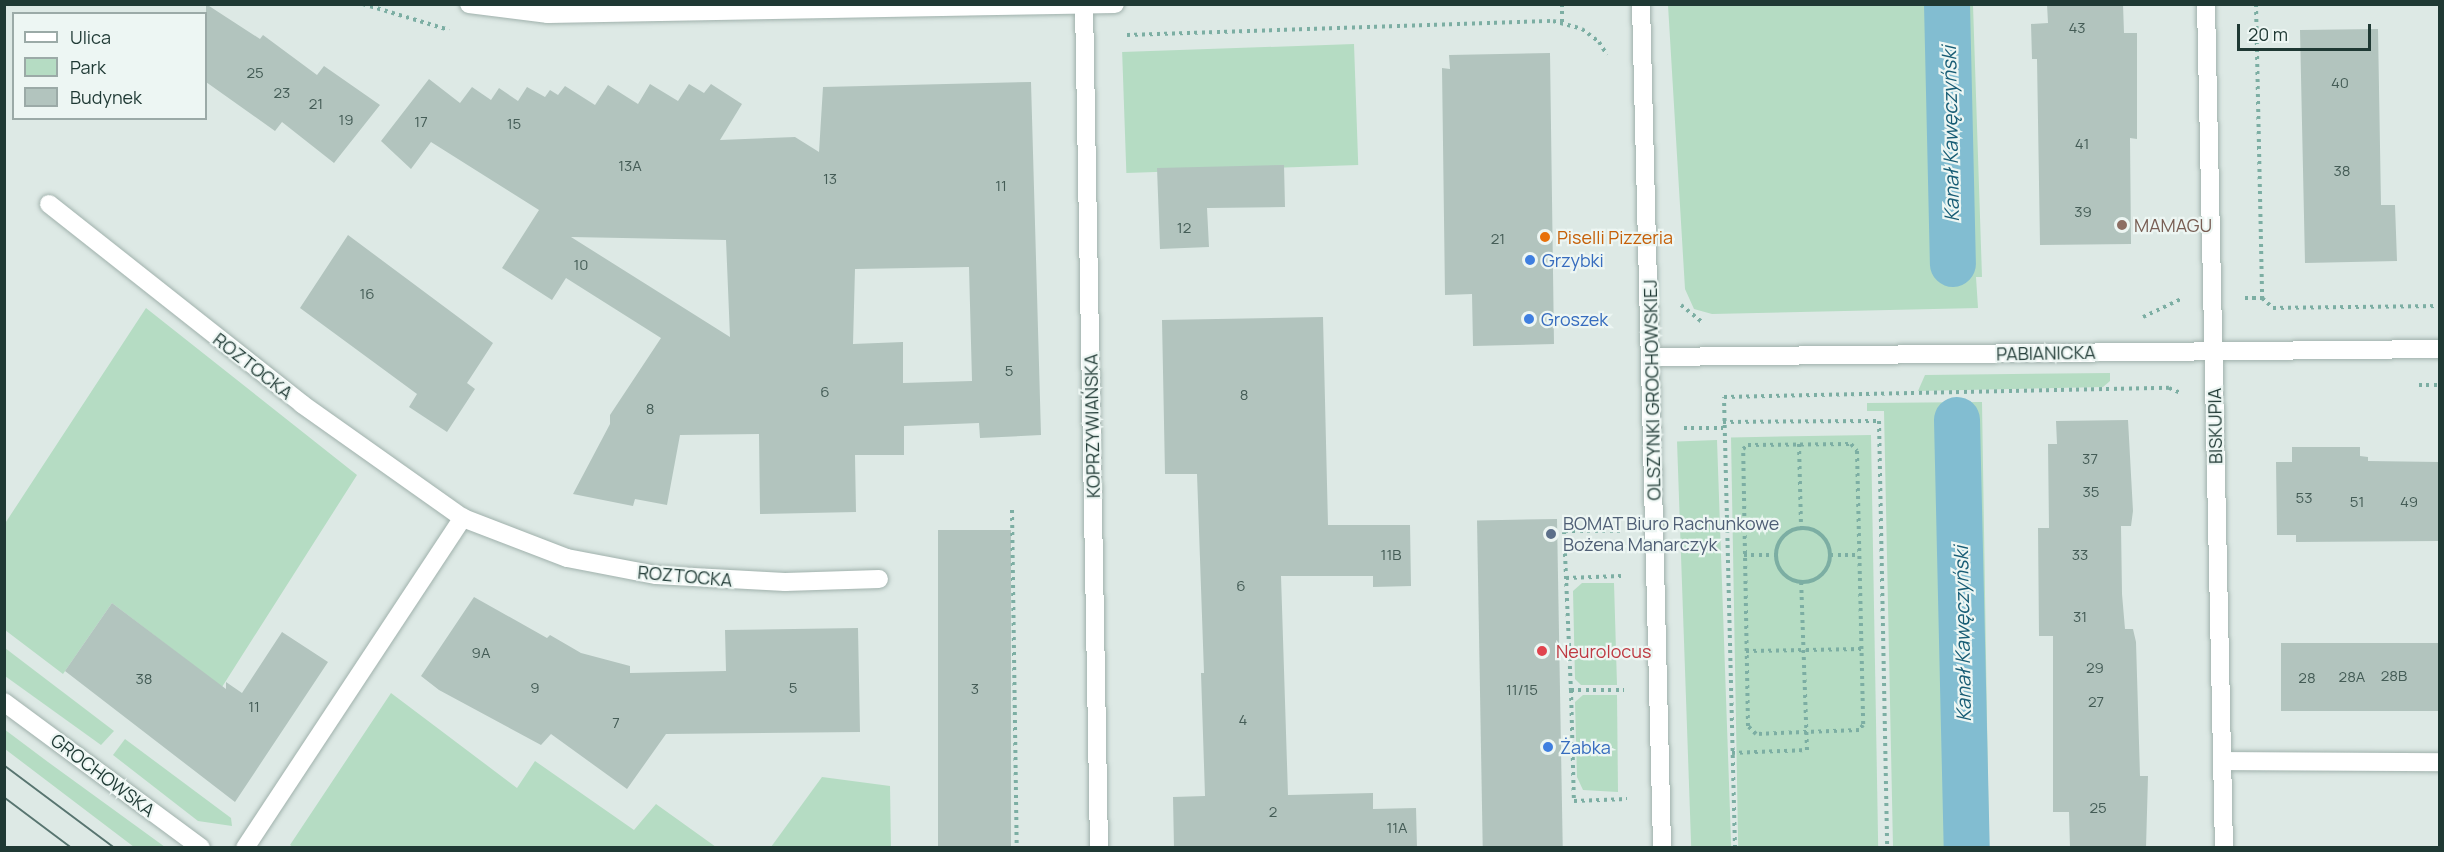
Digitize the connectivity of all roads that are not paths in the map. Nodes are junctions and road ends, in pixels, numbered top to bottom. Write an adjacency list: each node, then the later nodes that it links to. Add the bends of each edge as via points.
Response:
1 (469, 4): 6 (street)
2 (1115, 4): 5 (street)
3 (1641, 4): 10 (street, OLSZYNKI GROCHOWSKIEJ)
4 (2206, 4): 8 (street, BISKUPIA)
5 (1084, 5): 6 (street); 18 (street, KOPRZYWIAŃSKA)
6 (548, 9)
7 (49, 204): 11 (street, ROZTOCKA, via 302,404)
8 (2214, 349): 9 (street, PABIANICKA); 10 (street, PABIANICKA); 14 (street, BISKUPIA)
9 (2439, 349)
10 (1652, 357): 19 (street, OLSZYNKI GROCHOWSKIEJ)
11 (463, 518): 12 (street, ROZTOCKA, via 567,558 656,575 785,582); 17 (street)
12 (879, 579)
13 (4, 702): 16 (street, GROCHOWSKA)
14 (2222, 761): 15 (street); 20 (street, BISKUPIA)
15 (2439, 762)
16 (201, 848)
17 (245, 848)
18 (1099, 848)
19 (1662, 848)
20 (2224, 848)

